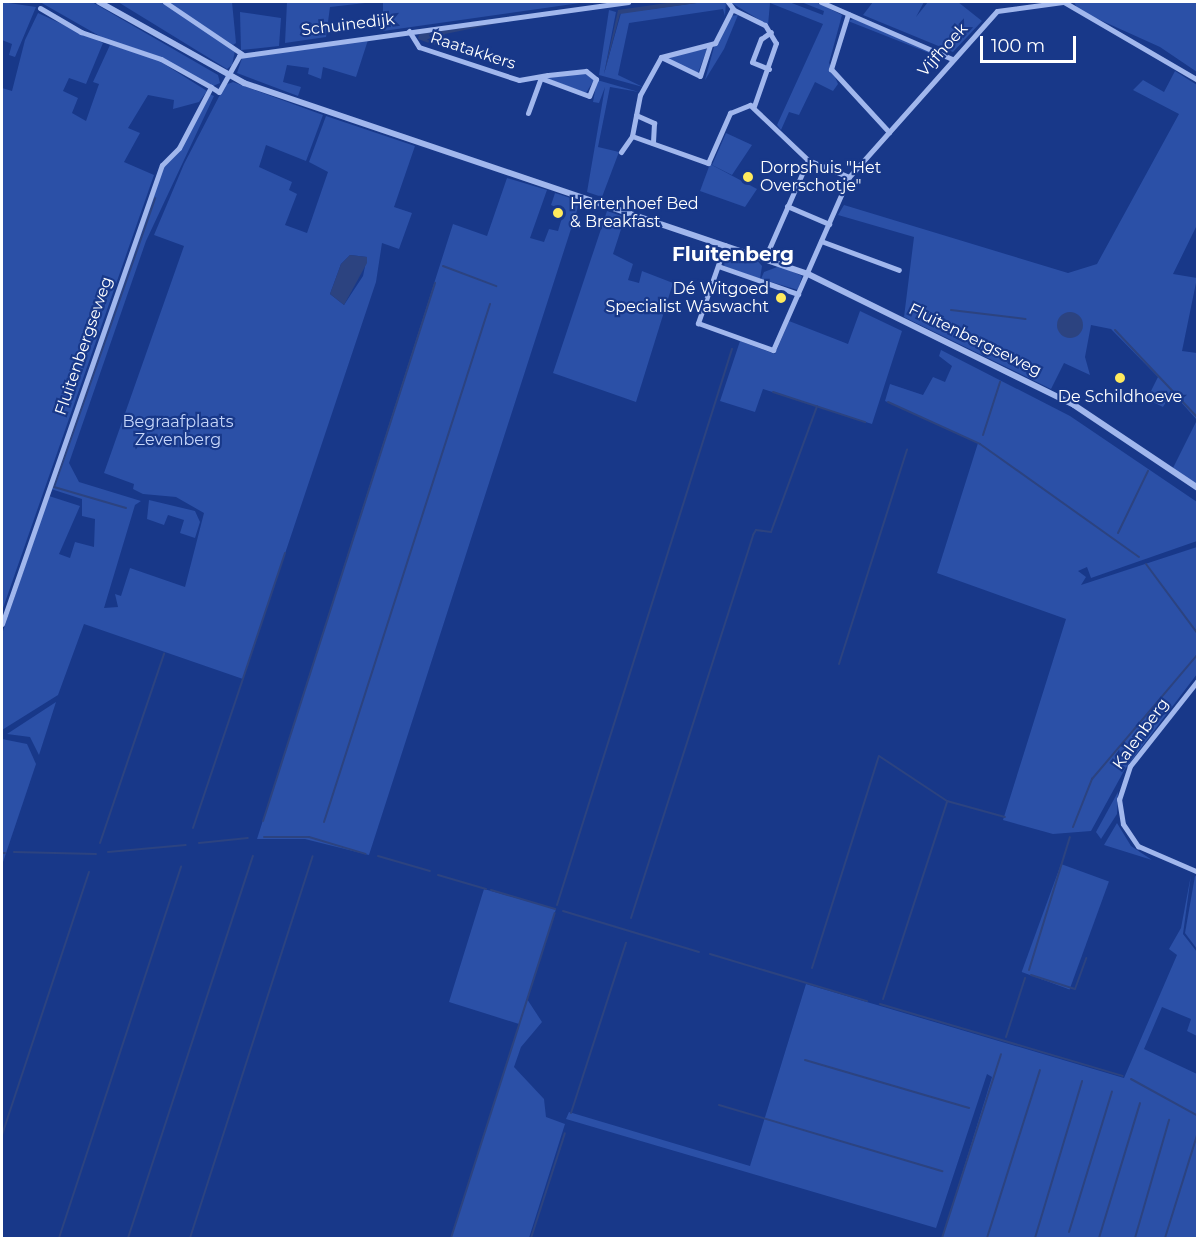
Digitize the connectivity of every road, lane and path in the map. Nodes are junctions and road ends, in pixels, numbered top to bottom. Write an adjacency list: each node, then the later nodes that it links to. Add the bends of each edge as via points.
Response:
1 (99, 2): 17 (street, Fluitenbergseweg)
2 (165, 2): 13 (street)
3 (628, 2): 10 (street, Schuinedijk)
4 (728, 2): 8 (street)
5 (821, 2): 9 (street)
6 (1064, 2): 15 (street, Vijfhoek, via 1002,8); 19 (street)
7 (40, 8): 20 (street, via 81,32 161,59)
8 (732, 9): 11 (street); 12 (street)
9 (848, 14): 15 (street); 24 (street, via 831,69)
10 (409, 31): 13 (street, Schuinedijk); 18 (street, Raatakkers, via 414,43 427,50 519,80)
11 (771, 33): 16 (street, via 777,50); 16 (street, via 760,39 752,62)
12 (710, 46): 14 (street); 14 (street, via 700,76)
13 (242, 54): 17 (street)
14 (661, 57): 23 (street, via 640,95)
15 (952, 59): 24 (street, Vijfhoek)
16 (770, 69): 21 (street)
17 (227, 76): 20 (street, Fluitenbergseweg, via 219,92); 33 (street, Fluitenbergseweg)
18 (539, 78): 18 (street, Raatakkers, via 586,71 596,79 589,96); 22 (street)
19 (1197, 80)
20 (211, 87): 40 (street, Fluitenbergseweg, via 179,148 159,172)
21 (754, 106): 26 (street, via 730,113 708,163); 28 (street)
22 (528, 113)
23 (636, 115): 25 (street); 26 (street, via 654,123)
24 (889, 132): 29 (street, Vijfhoek)
25 (632, 136): 26 (street); 27 (street)
26 (653, 143)
27 (621, 152)
28 (808, 160): 29 (street); 30 (street)
29 (849, 177): 31 (street, Vijfhoek)
30 (787, 206): 31 (street); 34 (street)
31 (829, 224): 32 (street, Vijfhoek)
32 (821, 241): 36 (street); 37 (street, Vijfhoek)
33 (725, 245): 34 (street, Fluitenbergseweg); 35 (street)
34 (765, 258): 37 (street, Fluitenbergseweg)
35 (718, 266): 38 (street); 38 (street, Vijfhoek, via 698,323 773,350)
36 (899, 270)
37 (808, 274): 38 (street, Vijfhoek); 39 (street, Fluitenbergseweg, via 1074,405)
38 (798, 294)
39 (1197, 488)
40 (2, 624)
41 (1197, 680): 42 (street, Kalenberg, via 1131,766 1119,799 1123,824 1138,846)
42 (1197, 872)

